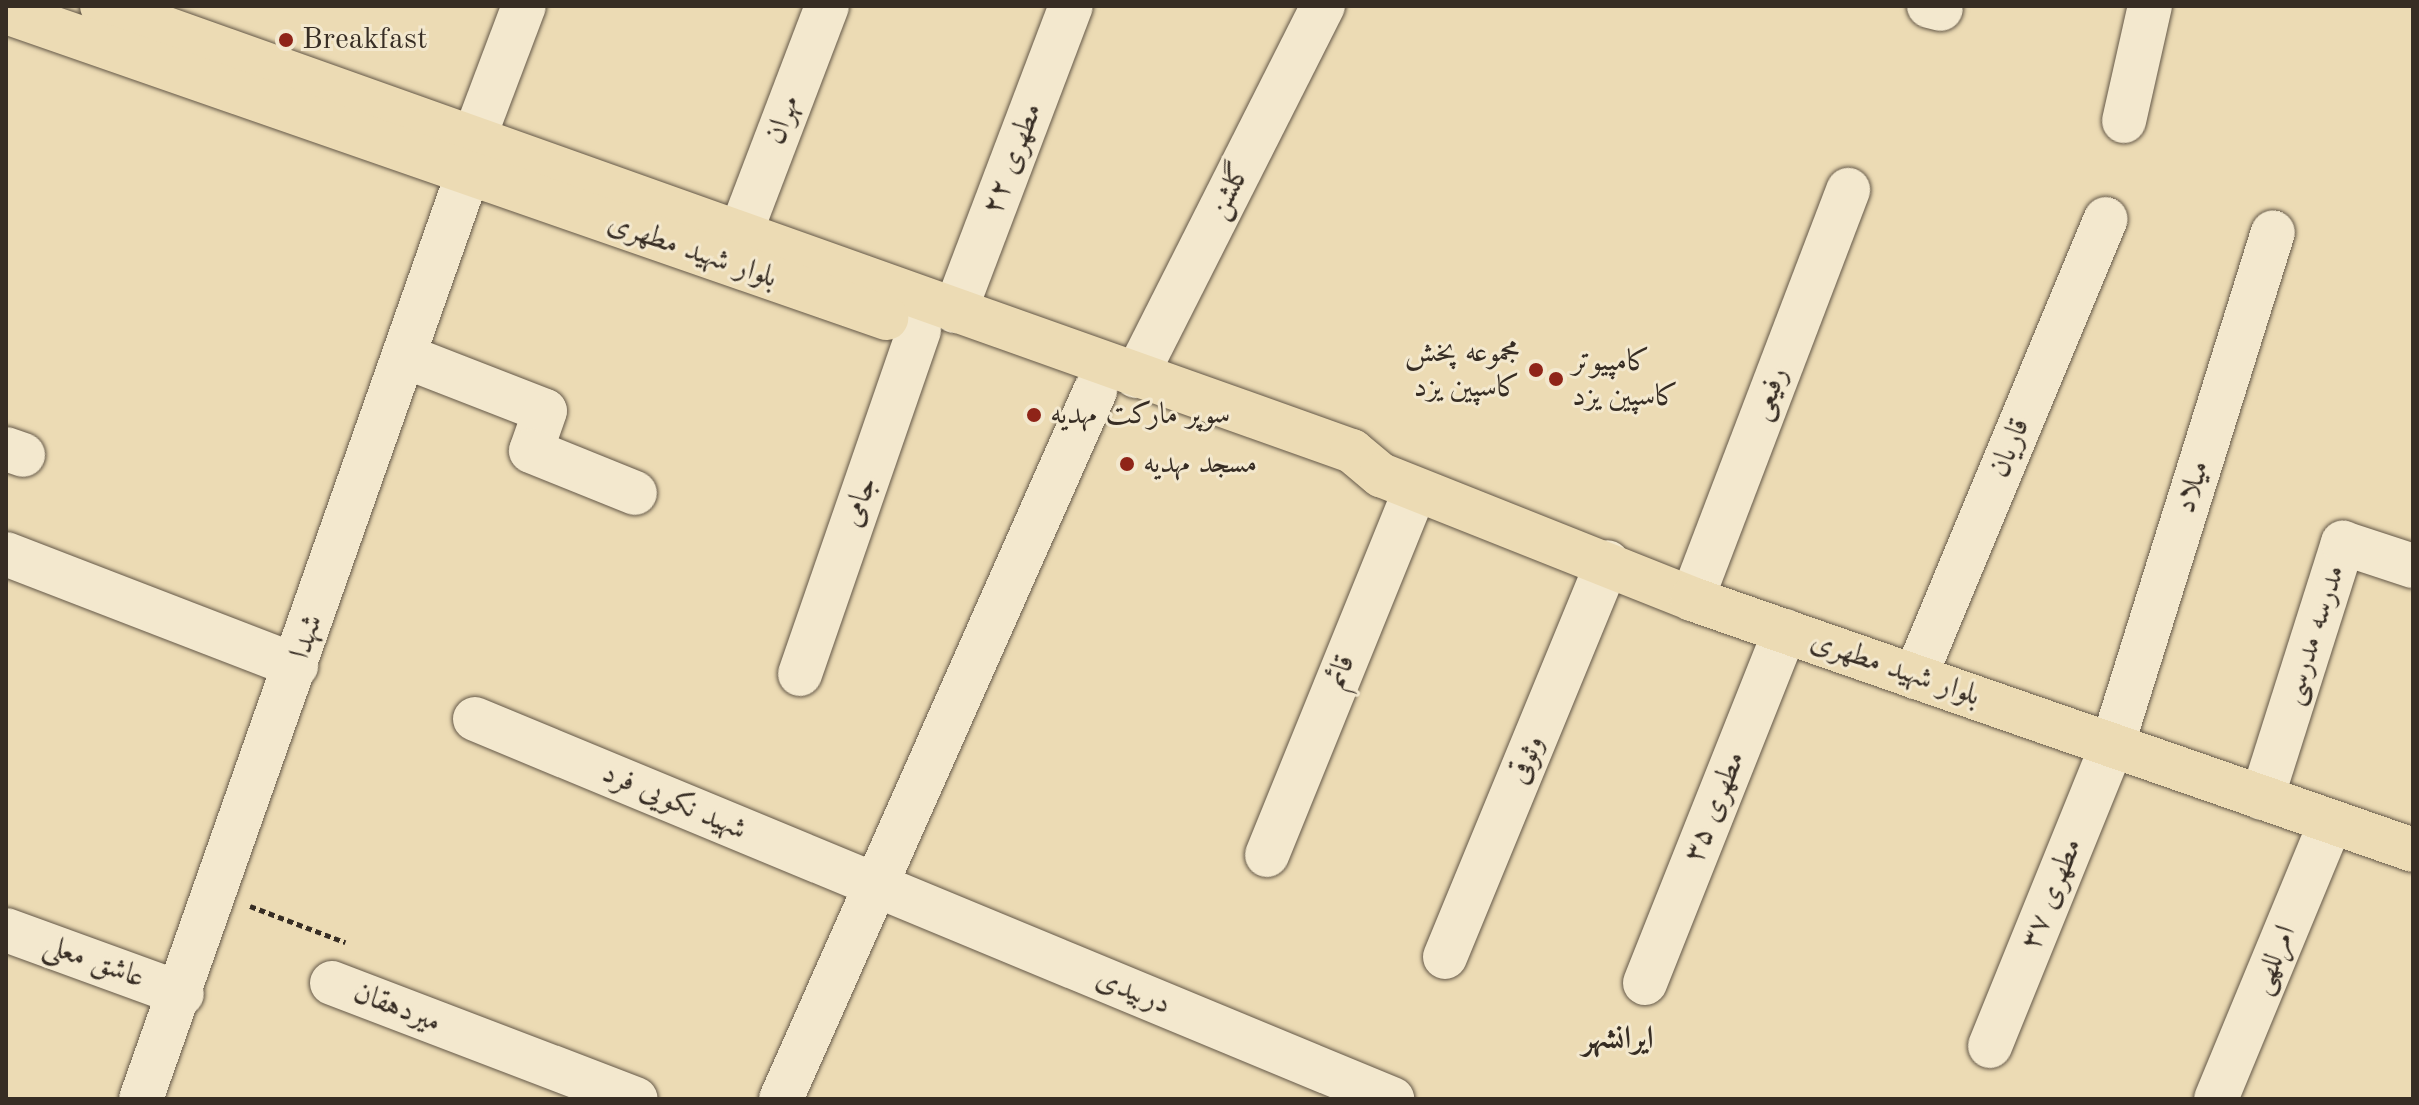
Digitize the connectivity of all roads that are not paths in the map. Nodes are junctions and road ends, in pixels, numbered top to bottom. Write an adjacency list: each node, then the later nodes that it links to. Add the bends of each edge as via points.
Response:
1 (102, 6): 9 (main road, بلوار شهید مطهری)
2 (524, 6): 9 (street, شهدا)
3 (827, 6): 13 (street, مهران)
4 (1071, 6): 14 (street, مطهری ۲۲)
5 (1323, 6): 16 (street, گلشن)
6 (2150, 6): 8 (street)
7 (6, 12): 9 (main road, بلوار شهید مطهری)
8 (2124, 121)
9 (471, 156): 13 (main road, بلوار شهید مطهری); 14 (main road, بلوار شهید مطهری); 15 (street, شهدا)
10 (1848, 190): 23 (street, رفیعی)
11 (2106, 219): 27 (street, قاریان)
12 (2273, 232): 29 (street, میلاد)
13 (740, 234): 14 (main road, بلوار شهید مطهری)
14 (937, 321): 16 (main road, بلوار شهید مطهری); 17 (main road, بلوار شهید مطهری); 26 (street, جامی)
15 (404, 356): 19 (street, via 545,411 531,451); 25 (street, شهدا)
16 (1136, 376): 18 (main road, بلوار شهید مطهری, via 1352,451)
17 (1095, 391): 18 (main road, بلوار شهید مطهری, via 1344,478); 34 (street)
18 (1398, 483): 21 (main road, بلوار شهید مطهری); 33 (street, قائم)
19 (635, 493)
20 (6, 554): 25 (street)
21 (1608, 562): 23 (main road, بلوار شهید مطهری); 36 (street, وثوقی)
22 (2413, 566): 30 (street, مدرسه مدرسی, via 2343,543)
23 (1692, 599): 24 (main road, بلوار شهید مطهری)
24 (1785, 631): 27 (main road, بلوار شهید مطهری); 38 (street, مطهری ۳۵)
25 (296, 666): 39 (street, شهدا)
26 (800, 674)
27 (1915, 677): 29 (main road, بلوار شهید مطهری)
28 (475, 719): 34 (street, شهید نکویی فرد)
29 (2113, 743): 30 (main road, بلوار شهید مطهری); 40 (street, مطهری ۳۷)
30 (2262, 798): 31 (main road, بلوار شهید مطهری)
31 (2331, 822): 32 (main road, بلوار شهید مطهری); 45 (street, امرللهی)
32 (2413, 850)
33 (1267, 855)
34 (874, 884): 43 (street); 44 (street, دربیدی)
35 (6, 930): 39 (street, عاشق معلی)
36 (1445, 957)
37 (332, 983): 42 (street, میردهقان)
38 (1645, 983)
39 (182, 994): 41 (street, شهدا)
40 (1990, 1046)
41 (141, 1099)
42 (636, 1099)
43 (781, 1099)
44 (1392, 1099)
45 (2216, 1099)

